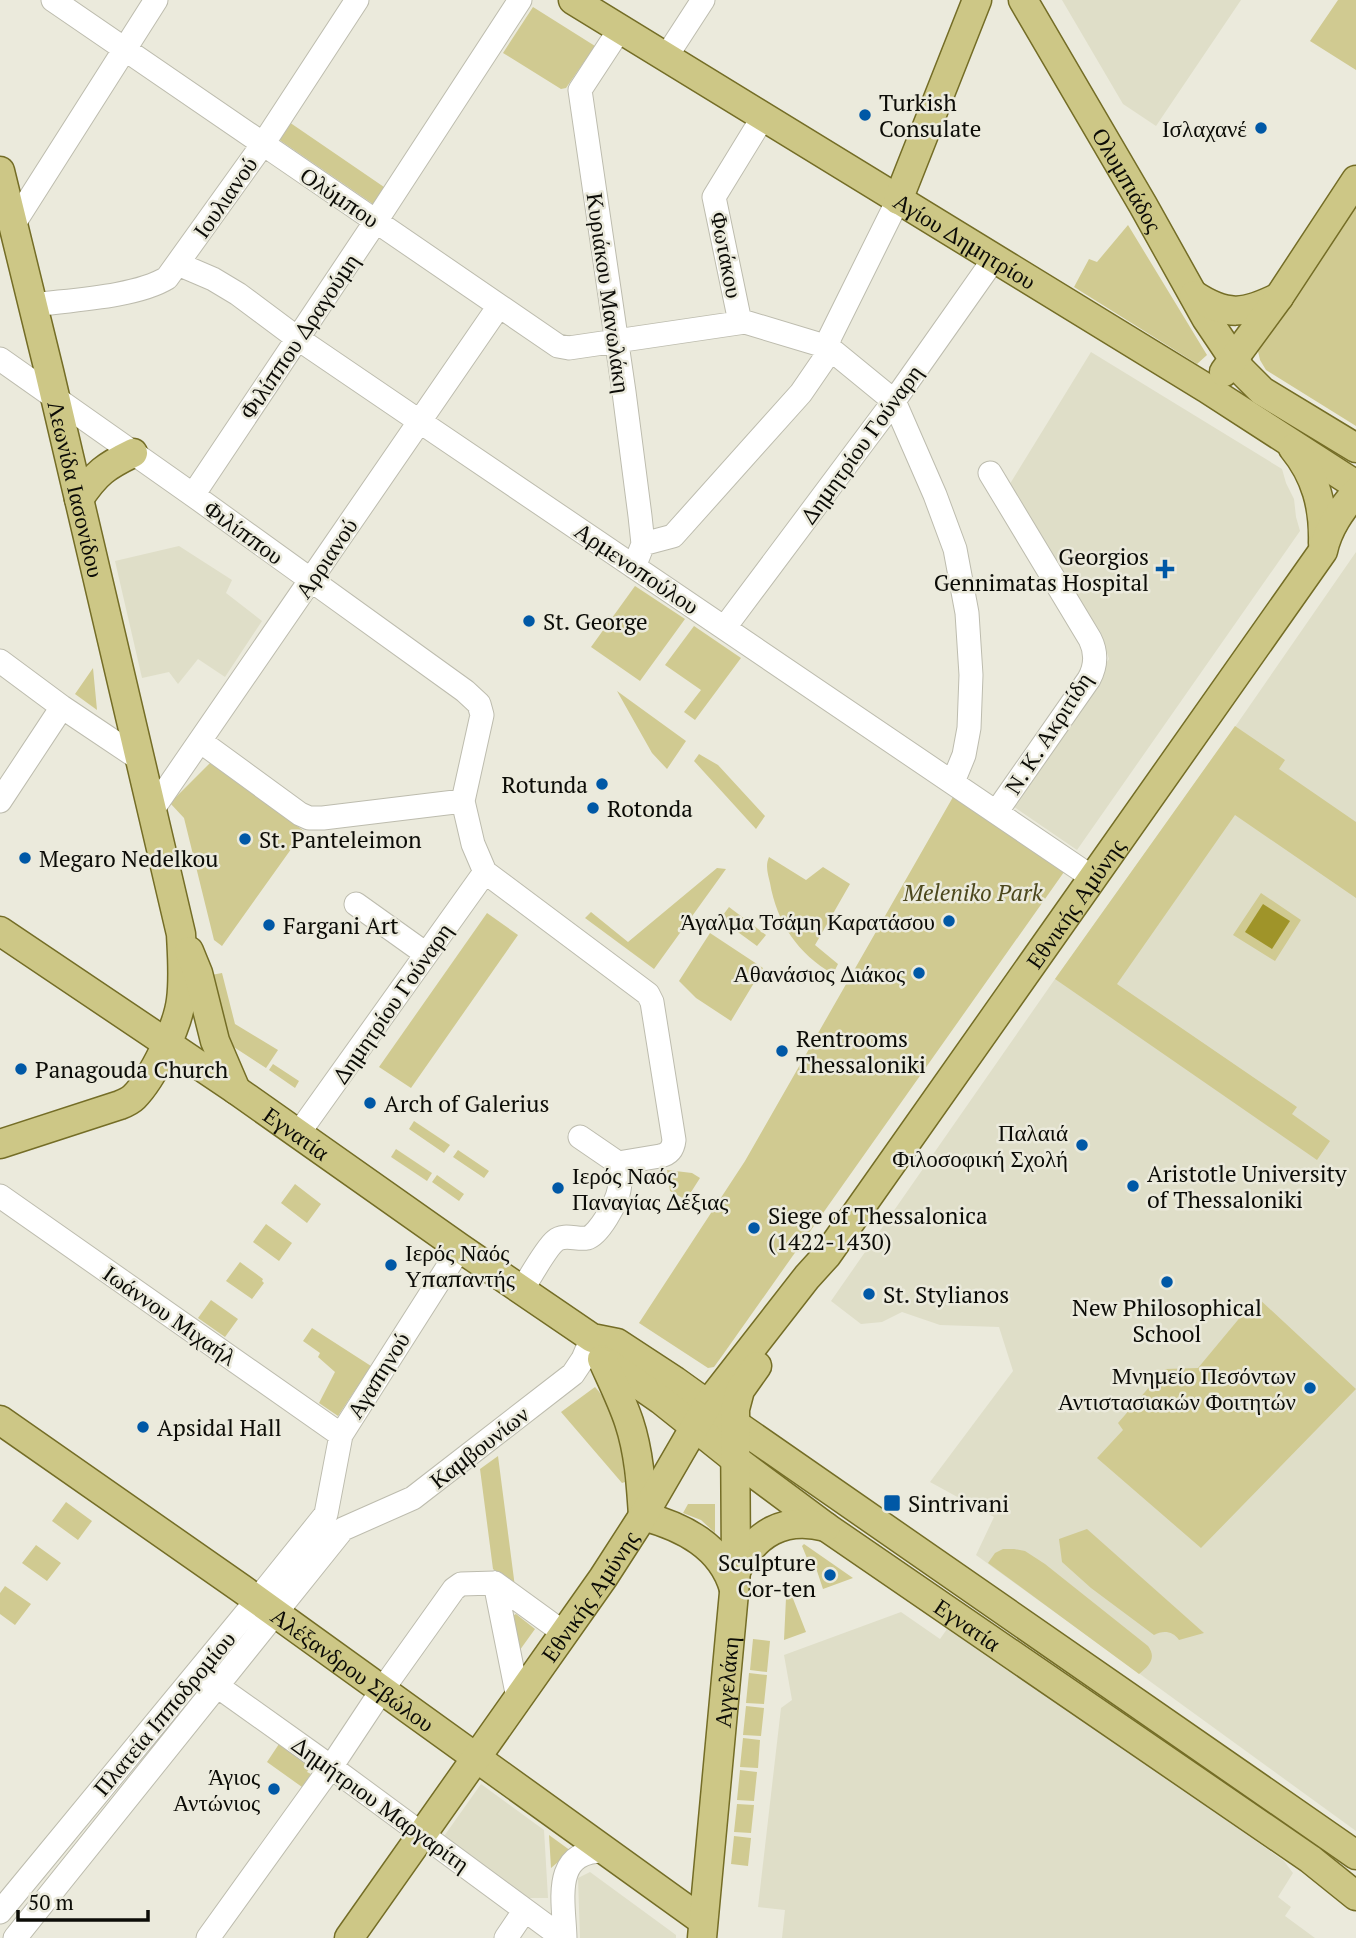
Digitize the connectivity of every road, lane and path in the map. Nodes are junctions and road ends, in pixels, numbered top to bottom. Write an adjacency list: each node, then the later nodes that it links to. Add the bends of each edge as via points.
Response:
1 (53, 0): 10 (street, Ολύμπου)
2 (156, 0): 10 (street)
3 (357, 0): 13 (street, Ιουλιανού)
4 (520, 0): 17 (street, Φιλίππου Δραγούμη)
5 (573, 0): 9 (main road, Αγίου Δημητρίου)
6 (703, 0): 11 (street)
7 (977, 0): 16 (main road)
8 (1023, 0): 21 (main road, Ολυμπιάδος)
9 (620, 29): 11 (main road, Αγίου Δημητρίου); 27 (street, Κυριάκου Μανωλάκη, via 580,90)
10 (125, 49): 13 (street, Ολύμπου); 18 (street)
11 (666, 57): 12 (main road, Αγίου Δημητρίου)
12 (763, 117): 16 (main road, Αγίου Δημητρίου); 25 (street, Φωτάκου, via 714,197)
13 (263, 144): 17 (street, Ολύμπου); 20 (street, Ιουλιανού)
14 (0, 170): 18 (main road, Λεωνίδα Ιασονίδου)
15 (1356, 180): 22 (main road)
16 (898, 200): 19 (main road, Αγίου Δημητρίου); 28 (street)
17 (376, 221): 24 (street, Ολύμπου); 26 (street, Φιλίππου Δραγούμη)
18 (13, 225): 23 (main road, Λεωνίδα Ιασονίδου)
19 (994, 258): 31 (main road, Αγίου Δημητρίου); 33 (street, Δημητρίου Γούναρη)
20 (178, 264): 23 (street, Ιουλιανού, via 156,285); 26 (street, Αρμενοπούλου, via 238,294)
21 (1194, 295): 22 (main road, via 1225,310 1256,309); 30 (main road, Ολυμπιάδος)
22 (1279, 297): 30 (main road)
23 (33, 305): 32 (main road, Λεωνίδα Ιασονίδου)
24 (499, 306): 27 (street, Ολύμπου, via 558,346); 34 (street, Αρριανού)
25 (740, 322): 27 (street); 28 (street)
26 (297, 338): 34 (street, Αρμενοπούλου); 41 (street, Φιλίππου Δραγούμη)
27 (616, 340): 44 (street, Κυριάκου Μανωλάκη)
28 (828, 347): 33 (street); 44 (street, via 801,393 673,536)
29 (0, 359): 32 (street, Φιλίππου)
30 (1234, 360): 31 (main road); 36 (main road, via 1262,391)
31 (1206, 388): 35 (main road, Αγίου Δημητρίου)
32 (55, 399): 37 (street, Φιλίππου); 42 (main road, Λεωνίδα Ιασονίδου)
33 (894, 401): 48 (street, Δημητρίου Γούναρη); 53 (street, via 955,549 967,613 969,728)
34 (419, 421): 46 (street, Αρμενοπούλου); 47 (street, Αρριανού)
35 (1282, 436): 39 (main road, Αγίου Δημητρίου); 45 (main road, via 1315,485 1324,523)
36 (1356, 448)
37 (133, 453): 41 (street, Φιλίππου); 42 (main road, via 97,475)
38 (990, 473): 57 (street, Ν. Κ. Ακριτίδη, via 1095,652 1089,679)
39 (1356, 485)
40 (1356, 492): 45 (main road, Εθνικής Αμύνης, via 1332,525)
41 (193, 495): 47 (street, Φιλίππου)
42 (79, 499): 52 (main road, Λεωνίδα Ιασονίδου)
43 (1356, 523): 45 (main road, Εθνικής Αμύνης)
44 (643, 544): 46 (street, Κυριάκου Μανωλάκη)
45 (1323, 551): 59 (main road, Εθνικής Αμύνης)
46 (634, 567): 48 (street, Αρμενοπούλου)
47 (311, 581): 51 (street, Αρριανού); 55 (street, Φιλίππου, via 479,704)
48 (725, 627): 53 (street, Αρμενοπούλου)
49 (0, 661): 50 (street)
50 (62, 707): 52 (street); 54 (street)
51 (200, 741): 55 (street, via 311,818); 56 (street, Αρριανού)
52 (141, 760): 56 (main road, Λεωνίδα Ιασονίδου)
53 (953, 782): 57 (street, Αρμενοπούλου)
54 (0, 801)
55 (463, 801): 58 (street)
56 (153, 809): 62 (main road, Λεωνίδα Ιασονίδου)
57 (996, 811): 59 (street, Αρμενοπούλου)
58 (485, 872): 63 (street, Δημητρίου Γούναρη); 69 (street, via 648,994 652,1002 673,1147 662,1155)
59 (1093, 878): 72 (main road, Εθνικής Αμύνης)
60 (356, 904): 63 (street)
61 (0, 931): 64 (main road, Εγνατία)
62 (181, 934): 64 (main road, via 181,1001); 65 (main road, via 198,973 215,1041)
63 (426, 954): 66 (street, Δημητρίου Γούναρη)
64 (167, 1044): 65 (main road, Εγνατία); 68 (main road, via 129,1101)
65 (236, 1090): 66 (main road, Εγνατία)
66 (298, 1134): 71 (main road, Εγνατία)
67 (580, 1138): 69 (street)
68 (0, 1144)
69 (618, 1163): 73 (street, via 618,1195 595,1233 588,1238 555,1240)
70 (0, 1196): 78 (street, Ιωάννου Μιχαήλ)
71 (460, 1248): 73 (main road, Εγνατία); 78 (street, Αγαπηνού)
72 (827, 1255): 75 (main road, Εθνικής Αμύνης); 77 (main road, Εθνικής Αμύνης, via 816,1283 740,1391)
73 (522, 1290): 74 (main road, Εγνατία)
74 (597, 1348): 75 (main road, Εγνατία, via 617,1343); 81 (main road, via 630,1423); 83 (street, Καμβουνίων, via 573,1374 412,1498)
75 (701, 1416): 77 (main road, Εγνατία); 79 (main road, Εγνατία); 81 (main road, Εθνικής Αμύνης)
76 (0, 1420): 86 (main road, Αλέξανδρου Σβώλου)
77 (735, 1424): 79 (main road, Αγγελάκη); 96 (main road, Εγνατία)
78 (341, 1435): 80 (street, Αγαπηνού)
79 (736, 1460): 82 (main road, Εγνατία); 84 (main road, Αγγελάκη)
80 (326, 1514): 83 (street); 86 (street, Πλατεία Ιπποδρομίου)
81 (643, 1516): 84 (main road, via 701,1541); 87 (main road, Εθνικής Αμύνης)
82 (826, 1527): 84 (main road, via 785,1525 760,1538 750,1547); 97 (main road, Εγνατία, via 1310,1859)
83 (343, 1529): 86 (street, Πλατεία Ιπποδρομίου)
84 (736, 1582): 101 (main road, Αγγελάκη)
85 (495, 1583): 87 (street); 90 (street, via 457,1586); 91 (street)
86 (267, 1606): 88 (street, Πλατεία Ιπποδρομίου); 89 (street, Πλατεία Ιπποδρομίου); 90 (main road, Αλέξανδρου Σβώλου)
87 (564, 1633): 91 (main road, Εθνικής Αμύνης)
88 (198, 1672): 89 (street, Δημήτριου Μαργαρίτη); 99 (street, Πλατεία Ιπποδρομίου)
89 (217, 1686): 93 (street, Δημήτριου Μαργαρίτη); 103 (street, Πλατεία Ιπποδρομίου)
90 (382, 1690): 92 (main road, Αλέξανδρου Σβώλου); 93 (street)
91 (518, 1698): 92 (main road, Εθνικής Αμύνης)
92 (476, 1758): 94 (main road, Εθνικής Αμύνης); 95 (main road, Αλέξανδρου Σβώλου)
93 (331, 1767): 94 (street, Δημήτριου Μαργαρίτη); 104 (street)
94 (422, 1834): 98 (street, Δημήτριου Μαργαρίτη); 105 (main road, Εθνικής Αμύνης)
95 (604, 1851): 101 (main road, Αλέξανδρου Σβώλου); 107 (street, via 580,1856 567,1869)
96 (1356, 1855)
97 (1356, 1896)
98 (525, 1910): 106 (street); 107 (street, Δημήτριου Μαργαρίτη)
99 (0, 1912)
100 (0, 1926): 102 (street)
101 (703, 1930)
102 (9, 1938)
103 (15, 1938)
104 (208, 1938)
105 (349, 1938)
106 (506, 1938)
107 (564, 1938)

